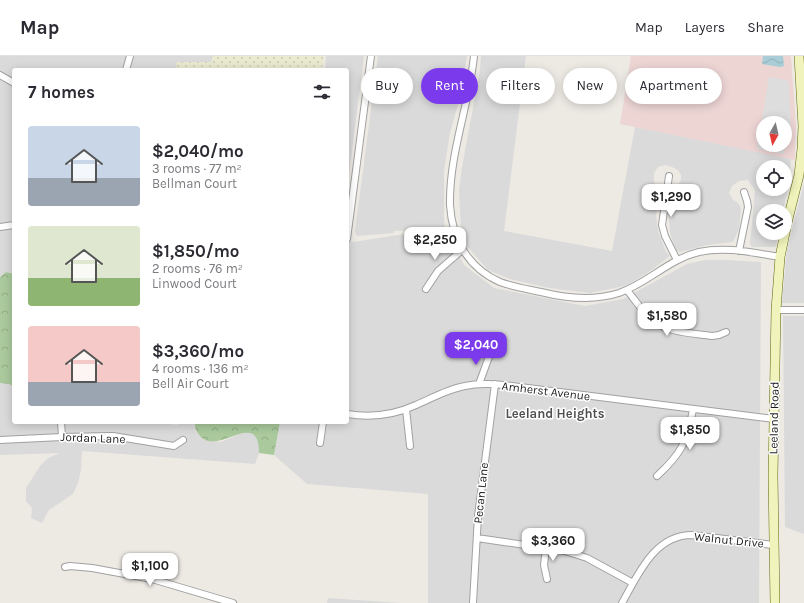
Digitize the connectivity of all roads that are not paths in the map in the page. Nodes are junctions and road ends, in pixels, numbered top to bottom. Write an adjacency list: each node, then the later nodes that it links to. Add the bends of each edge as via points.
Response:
1 (130, 56): 5 (street)
2 (371, 56): 11 (street)
3 (474, 56): 14 (street, via 469,92 454,154 450,204 453,227)
4 (798, 56): 8 (main road, Leeland Road, via 803,126)
5 (127, 68)
6 (0, 75): 7 (street)
7 (12, 82)
8 (802, 175): 16 (main road, Leeland Road, via 787,223)
9 (669, 176): 17 (street, via 662,225)
10 (744, 192): 15 (street, via 748,206)
11 (349, 224)
12 (12, 225): 13 (street)
13 (0, 227)
14 (462, 250): 18 (street, via 438,271); 19 (street, via 485,273 508,285 551,295 586,298 608,296)
15 (739, 251): 16 (street); 17 (street, via 712,250)
16 (780, 257): 20 (main road, Leeland Road)
17 (677, 260): 19 (street)
18 (426, 289)
19 (627, 290): 22 (street, via 645,314 657,324 712,336)
20 (776, 310): 21 (street); 29 (main road, Leeland Road)
21 (804, 310)
22 (726, 332)
23 (490, 354): 24 (street)
24 (479, 384): 25 (street, Amherst Avenue); 26 (street, Amherst Avenue, via 454,389)
25 (495, 384): 27 (street, Amherst Avenue); 38 (street, Pecan Lane)
26 (406, 409): 28 (street, Amherst Avenue, via 379,416); 36 (street)
27 (693, 410): 29 (street, Amherst Avenue); 37 (street, via 689,430 680,452)
28 (349, 414)
29 (774, 419): 39 (main road, Leeland Road)
30 (61, 424): 32 (street)
31 (323, 424): 35 (street)
32 (62, 437): 33 (street, Jordan Lane); 34 (street, Jordan Lane, via 114,436 174,446)
33 (0, 440)
34 (183, 440)
35 (320, 443)
36 (410, 446)
37 (657, 476)
38 (477, 538): 40 (street); 45 (street, Pecan Lane)
39 (773, 545): 43 (street, Walnut Drive, via 692,535 678,536 666,542 653,554); 47 (main road, Leeland Road)
40 (546, 548): 42 (street, via 544,564); 43 (street, via 587,558)
41 (65, 567): 44 (street, via 92,568 152,578)
42 (547, 579)
43 (633, 583): 46 (street, Walnut Drive)
44 (233, 603)
45 (473, 603)
46 (622, 603)
47 (775, 603)

